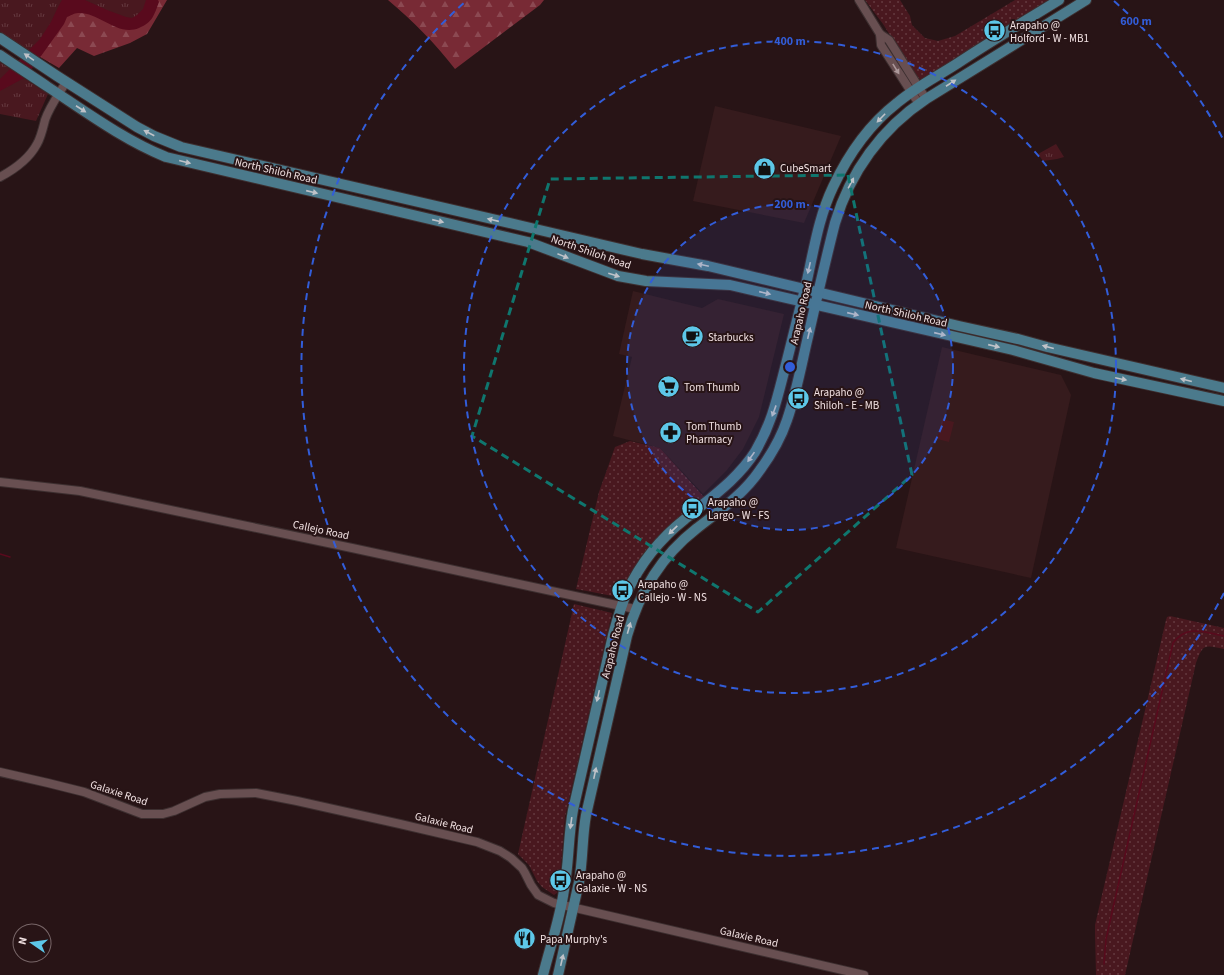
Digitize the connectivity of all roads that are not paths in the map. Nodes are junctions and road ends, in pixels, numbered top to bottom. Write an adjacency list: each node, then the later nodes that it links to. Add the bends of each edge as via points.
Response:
1 (860, 0): 7 (street, via 880,34 881,45)
2 (1059, 0): 7 (main road, Arapaho Road)
3 (1086, 0): 9 (main road, Arapaho Road, one-way to 3)
4 (0, 38): 6 (main road, North Shiloh Road, one-way to 4)
5 (0, 55): 8 (main road, North Shiloh Road)
6 (62, 79): 8 (street); 13 (main road, North Shiloh Road, one-way to 6, via 194,150 148,133)
7 (915, 90): 9 (street); 10 (main road, Arapaho Road, one-way to 10, via 890,109 870,129)
8 (59, 94): 12 (street, via 32,152 15,169); 14 (main road, North Shiloh Road, one-way to 14, via 130,139 166,157 528,242 618,276 646,281)
9 (922, 102): 11 (main road, Arapaho Road, via 886,132)
10 (849, 158): 11 (main road); 15 (main road, Arapaho Road, one-way to 15, via 824,210)
11 (860, 166): 16 (main road, Arapaho Road, one-way to 11, via 838,214)
12 (0, 177)
13 (729, 272): 14 (main road, via 716,275); 15 (main road, North Shiloh Road)
14 (709, 283): 17 (main road, North Shiloh Road, one-way to 17, via 730,285)
15 (804, 289): 16 (main road, North Shiloh Road); 17 (main road, Arapaho Road)
16 (818, 292): 18 (main road, Arapaho Road); 19 (main road, North Shiloh Road)
17 (802, 302): 18 (main road, North Shiloh Road); 25 (main road, Arapaho Road, one-way to 25, via 778,399)
18 (815, 305): 20 (main road, North Shiloh Road, one-way to 20); 26 (main road, Arapaho Road, one-way to 18, via 795,392)
19 (875, 306): 20 (main road); 21 (main road, North Shiloh Road)
20 (872, 318): 22 (main road, North Shiloh Road, one-way to 22)
21 (958, 326): 22 (main road); 23 (main road, North Shiloh Road, one-way to 21)
22 (956, 337): 24 (main road, North Shiloh Road, one-way to 24, via 1094,373)
23 (1224, 388)
24 (1224, 401)
25 (766, 432): 26 (main road); 28 (main road, Arapaho Road, one-way to 28, via 740,472 684,519 657,546 639,571)
26 (779, 439): 29 (main road, Arapaho Road, via 760,471 746,487 687,536 664,560)
27 (0, 482): 28 (street, Callejo Road, via 80,491)
28 (622, 606): 29 (street, Callejo Road); 31 (main road, Arapaho Road, one-way to 31, via 572,810 567,870)
29 (635, 609): 32 (main road, Arapaho Road, one-way to 29, via 581,871 586,815)
30 (0, 772): 31 (street, Galaxie Road, via 84,792 142,814 163,814 220,794 256,793 477,842 511,858 526,873 530,885 538,894)
31 (561, 904): 32 (street, Galaxie Road); 33 (main road, Arapaho Road)
32 (574, 908): 34 (main road, Arapaho Road, one-way to 32); 35 (street, Galaxie Road)
33 (543, 975)
34 (558, 975)
35 (864, 975)

